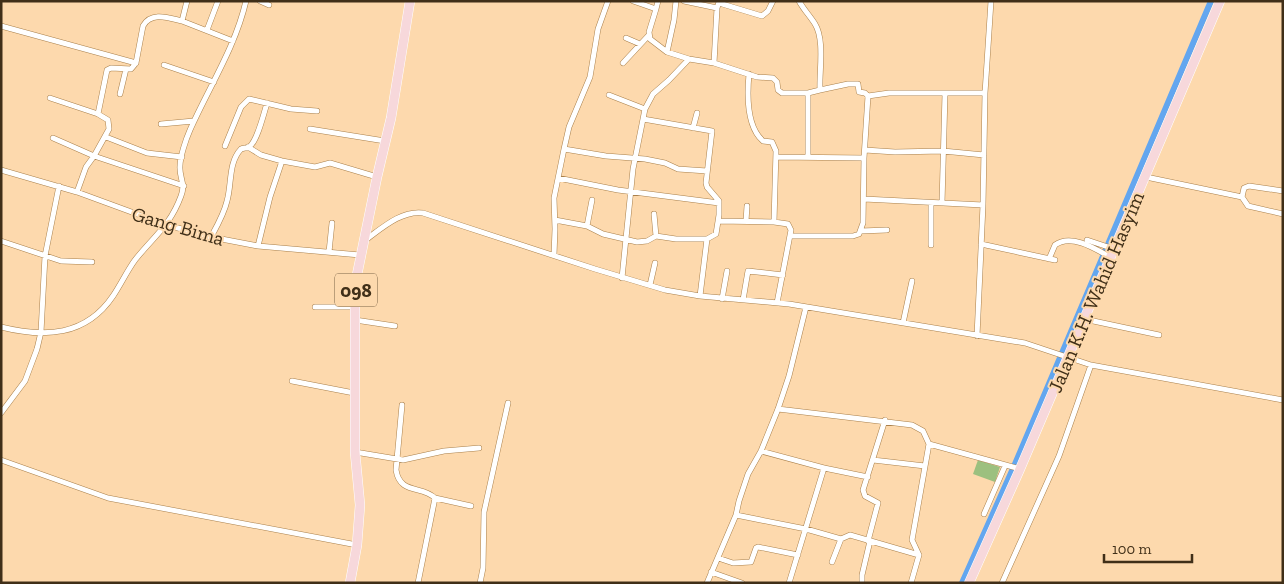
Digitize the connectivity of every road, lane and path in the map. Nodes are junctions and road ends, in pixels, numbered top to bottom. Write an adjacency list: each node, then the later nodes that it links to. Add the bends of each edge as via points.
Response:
1 (187, 1): 18 (street)
2 (218, 1): 20 (street)
3 (246, 1): 23 (street)
4 (260, 1): 16 (street)
5 (410, 1): 54 (main road, 098)
6 (608, 1): 57 (street, via 599,27 590,77)
7 (633, 1): 17 (street)
8 (658, 1): 17 (street)
9 (676, 1): 25 (street)
10 (684, 1): 15 (street)
11 (773, 1): 15 (street, via 762,16)
12 (799, 1): 34 (street, via 818,31)
13 (991, 1): 36 (street)
14 (1220, 1): 71 (main road, Jalan K.H. Wahid Hasyim)
15 (718, 4): 29 (street)
16 (269, 5)
17 (656, 9): 21 (street)
18 (182, 21): 20 (street); 27 (street, via 159,17 148,19 143,26)
19 (1, 26): 27 (street)
20 (207, 30): 23 (street)
21 (649, 34): 24 (street); 25 (street, via 650,39)
22 (626, 38): 24 (street)
23 (233, 41): 33 (street)
24 (640, 44): 28 (street)
25 (667, 52): 26 (street)
26 (689, 60): 29 (street); 43 (street, via 653,94)
27 (136, 63): 31 (street)
28 (623, 63)
29 (714, 63): 32 (street)
30 (164, 65): 33 (street)
31 (126, 69): 37 (street); 46 (street, via 107,70)
32 (749, 74): 35 (street, via 773,78 782,94); 63 (street, via 748,111 758,136 773,143)
33 (214, 82): 48 (street)
34 (820, 90): 35 (street); 40 (street, via 858,84 859,92)
35 (808, 92): 64 (street)
36 (985, 93): 39 (street); 60 (street)
37 (120, 94)
38 (609, 94): 43 (street)
39 (945, 94): 40 (street, via 882,93); 59 (street)
40 (868, 96): 58 (street)
41 (50, 98): 46 (street)
42 (267, 103): 44 (street); 55 (street, via 252,99 245,102); 56 (street)
43 (645, 109): 47 (street)
44 (318, 111)
45 (697, 113): 50 (street)
46 (98, 114): 52 (street, via 106,117 109,123)
47 (643, 119): 50 (street); 65 (street)
48 (194, 121): 49 (street); 62 (street)
49 (161, 124)
50 (693, 128): 69 (street, via 712,132)
51 (310, 129): 54 (street)
52 (106, 137): 61 (street); 62 (street, via 147,152)
53 (53, 138): 61 (street)
54 (385, 141): 70 (main road, 098)
55 (225, 146)
56 (248, 147): 67 (street); 99 (street, via 237,154 226,204)
57 (564, 149): 65 (street); 72 (street)
58 (864, 150): 59 (street); 66 (street)
59 (943, 151): 60 (street); 83 (street)
60 (984, 155): 84 (street)
61 (94, 156): 74 (street); 77 (street, via 86,166)
62 (182, 157): 74 (street, via 180,170)
63 (777, 157): 64 (street); 91 (street)
64 (808, 157): 66 (street)
65 (635, 158): 69 (street, via 665,163 678,169); 75 (street)
66 (864, 158): 79 (street)
67 (282, 161): 70 (street, via 315,166 330,163); 107 (street)
68 (1, 170): 73 (street, Gang Bima)
69 (707, 171): 81 (street, via 706,185)
70 (377, 177): 104 (main road, 098)
71 (1146, 177): 78 (street); 109 (main road, Jalan K.H. Wahid Hasyim)
72 (558, 178): 75 (street); 88 (street, via 554,198)
73 (58, 186): 77 (street, Gang Bima); 112 (street)
74 (184, 186): 93 (street)
75 (631, 191): 81 (street); 101 (street)
76 (1283, 191): 78 (street, via 1249,186 1244,188)
77 (77, 192): 93 (street, Gang Bima)
78 (1242, 197): 87 (street, via 1248,206)
79 (864, 199): 82 (street); 96 (street)
80 (592, 200): 94 (street)
81 (719, 203): 89 (street)
82 (931, 203): 83 (street); 106 (street)
83 (942, 203): 84 (street)
84 (983, 205): 105 (street)
85 (747, 206): 90 (street)
86 (654, 214): 97 (street)
87 (1283, 214)
88 (555, 220): 94 (street); 111 (street)
89 (718, 220): 90 (street); 100 (street, via 716,234)
90 (746, 220): 91 (street)
91 (774, 222): 98 (street, via 788,224)
92 (332, 223): 108 (street)
93 (167, 225): 99 (street, Gang Bima); 134 (street, via 136,259 112,297 92,319 65,331)
94 (586, 226): 101 (street)
95 (887, 230): 96 (street)
96 (861, 231): 98 (street, via 853,236)
97 (656, 236): 100 (street); 101 (street, via 644,241)
98 (791, 236): 118 (street)
99 (212, 237): 107 (street, Gang Bima)
100 (707, 239): 122 (street)
101 (626, 240): 119 (street)
102 (1087, 240): 109 (street)
103 (1, 241): 112 (street)
104 (363, 241): 110 (main road, 098); 111 (street, via 402,216 418,212)
105 (981, 244): 113 (street); 136 (street)
106 (931, 245)
107 (258, 246): 108 (street, Gang Bima)
108 (329, 252): 110 (street, Gang Bima)
109 (1107, 252): 113 (street, via 1063,240 1055,245); 129 (main road, Jalan K.H. Wahid Hasyim)
110 (360, 255): 127 (main road, 098)
111 (554, 255): 119 (street)
112 (45, 256): 115 (street, via 61,261); 134 (street)
113 (1049, 259): 114 (street)
114 (1056, 260)
115 (92, 262)
116 (655, 263): 121 (street)
117 (727, 271): 123 (street)
118 (783, 275): 124 (street, via 748,271); 125 (street)
119 (622, 278): 121 (street)
120 (912, 281): 131 (street)
121 (650, 285): 122 (street)
122 (700, 296): 123 (street)
123 (722, 299): 124 (street)
124 (743, 300): 125 (street)
125 (777, 303): 128 (street)
126 (315, 307): 127 (street)
127 (355, 307): 130 (main road, 098)
128 (806, 307): 131 (street); 144 (street)
129 (1083, 319): 135 (street); 137 (main road, Jalan K.H. Wahid Hasyim)
130 (354, 320): 132 (street); 140 (main road, 098)
131 (903, 323): 136 (street)
132 (395, 326)
133 (1, 327): 134 (street)
134 (41, 332): 145 (street, via 27,377)
135 (1159, 335)
136 (977, 336): 137 (street, via 1026,343)
137 (1065, 357): 138 (street); 157 (main road, Jalan K.H. Wahid Hasyim)
138 (1091, 365): 141 (street); 181 (street, via 1059,456)
139 (292, 381): 140 (street)
140 (354, 393): 150 (main road, 098)
141 (1283, 400)
142 (508, 403): 174 (street, via 484,512)
143 (402, 405): 152 (street)
144 (778, 409): 146 (street); 149 (street)
145 (1, 413)
146 (885, 420): 147 (street, via 920,428); 153 (street)
147 (929, 444): 154 (street); 155 (street)
148 (479, 448): 152 (street)
149 (761, 451): 156 (street); 162 (street, via 746,479)
150 (355, 452): 152 (street); 166 (main road, 098, via 360,505)
151 (1, 460): 166 (street, via 108,498)
152 (397, 460): 159 (street, via 397,476 402,484)
153 (873, 460): 154 (street); 158 (street)
154 (925, 466): 168 (street, via 912,540)
155 (1006, 466): 157 (street); 161 (street)
156 (824, 468): 158 (street); 163 (street)
157 (1019, 469): 180 (main road, Jalan K.H. Wahid Hasyim)
158 (868, 477): 165 (street, via 864,494 878,503)
159 (435, 498): 160 (street); 173 (street)
160 (471, 506)
161 (984, 514)
162 (736, 515): 163 (street); 169 (street)
163 (806, 530): 164 (street); 167 (street)
164 (841, 539): 165 (street, via 850,535); 170 (street)
165 (869, 541): 168 (street); 178 (street)
166 (357, 545): 172 (main road, 098)
167 (798, 555): 169 (street, via 758,547 748,563 730,563); 177 (street)
168 (919, 555): 179 (street)
169 (718, 558): 171 (street)
170 (832, 562)
171 (711, 572): 175 (street); 176 (street)
172 (352, 582)
173 (418, 583)
174 (480, 583)
175 (707, 583)
176 (742, 583)
177 (789, 583)
178 (862, 583)
179 (911, 583)
180 (969, 583)
181 (1002, 583)

